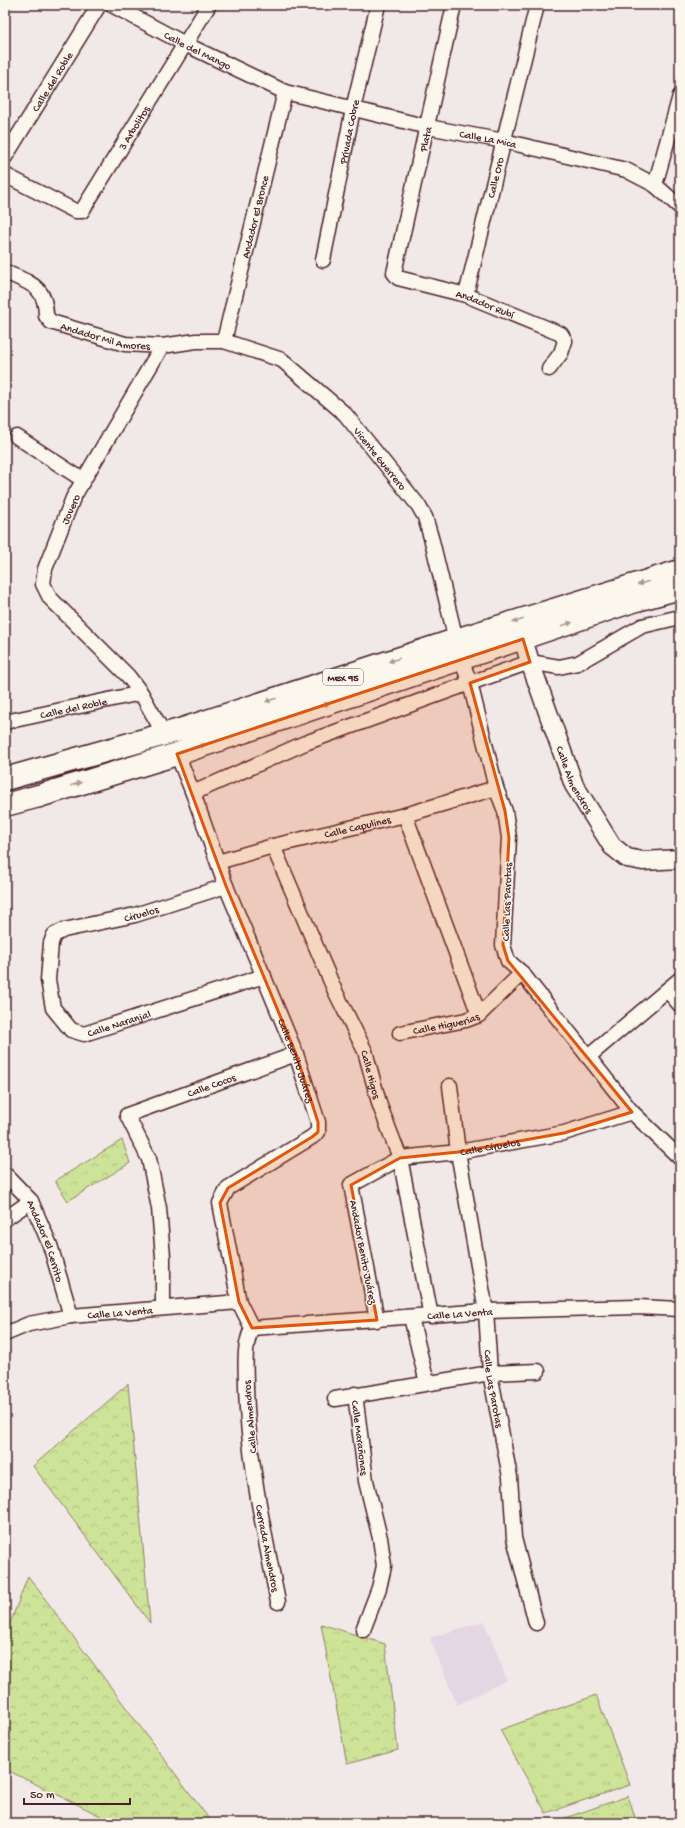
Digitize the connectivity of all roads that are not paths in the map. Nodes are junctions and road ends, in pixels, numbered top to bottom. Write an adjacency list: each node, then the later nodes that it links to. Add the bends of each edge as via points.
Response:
1 (110, 5): 6 (street, Calle del Mango); 12 (street, Calle del Roble)
2 (209, 5): 6 (street, 3 Arbolitos)
3 (378, 5): 9 (street, Privada Cobre)
4 (454, 5): 10 (street, Plata)
5 (537, 5): 11 (street, Calle Oro)
6 (184, 44): 7 (street, Calle del Mango); 13 (street, 3 Arbolitos, via 82,210 75,211)
7 (285, 92): 9 (street, Calle La Mica); 20 (street, Andador El Bronce)
8 (680, 96): 14 (street)
9 (354, 109): 10 (street, Calle La Mica); 16 (street, Privada Cobre)
10 (428, 127): 11 (street, Calle La Mica); 18 (street, Plata)
11 (504, 141): 14 (street, Calle La Mica, via 626,170); 19 (street, Calle Oro)
12 (5, 157)
13 (5, 176)
14 (656, 185): 15 (street, Calle La Mica)
15 (680, 207)
16 (323, 260)
17 (5, 272): 21 (street, Andador Mil Amores, via 38,288 46,304 46,316 51,322 125,344)
18 (396, 276): 19 (street, Andador Rubí)
19 (466, 295): 22 (street, Andador Rubí, via 561,334 566,341)
20 (224, 341): 21 (street, via 196,341); 29 (street, Vicente Guerrero, via 282,360 345,414 418,505 425,517 432,541)
21 (162, 346): 24 (street, Jovero)
22 (549, 369)
23 (17, 437): 24 (street)
24 (83, 480): 32 (street, Jovero, via 45,569 43,584 50,598 128,676)
25 (680, 571): 29 (highway, MEX 95, one-way to 29)
26 (680, 588): 28 (highway, MEX 95, one-way to 26, via 630,602)
27 (680, 617): 30 (street, via 642,626 578,663 559,667)
28 (523, 639): 29 (highway, MEX 95); 30 (street, Calle Almendros)
29 (459, 650): 31 (street, Calle Las Parotas); 34 (highway, MEX 95, one-way to 34); 35 (highway, MEX 95, one-way to 29)
30 (530, 662): 31 (street); 42 (street, Calle Almendros, via 574,785 612,846 627,858 643,861)
31 (470, 683): 37 (street, Calle Las Parotas); 38 (street, via 305,743)
32 (141, 694): 33 (street, Calle del Roble); 34 (street, Jovero)
33 (5, 722)
34 (164, 734): 36 (highway, MEX 95)
35 (177, 754): 38 (street, Calle Benito Juárez); 39 (highway, MEX 95, one-way to 35)
36 (5, 779)
37 (496, 788): 40 (street, Calle Capulines); 46 (street, Calle Las Parotas, via 505,811 509,838 503,945 508,961)
38 (193, 793): 43 (street, Calle Benito Juárez)
39 (5, 805)
40 (405, 815): 41 (street, Calle Capulines); 51 (street)
41 (273, 846): 43 (street, Calle Capulines); 58 (street, Calle Higos, via 335,991 365,1051 380,1106)
42 (680, 859)
43 (218, 862): 44 (street, Calle Benito Juárez)
44 (226, 886): 45 (street, Ciruelos, via 134,915); 47 (street, Calle Benito Juárez)
45 (54, 934): 47 (street, Calle Naranjal, via 48,980 53,1008 71,1030 84,1034)
46 (522, 973): 51 (street, Calle Higuerias); 54 (street, Calle Las Parotas)
47 (264, 976): 53 (street, Calle Benito Juárez)
48 (680, 979): 49 (street)
49 (667, 990): 50 (street); 54 (street)
50 (680, 1005)
51 (478, 1016): 52 (street, Calle Higuerias)
52 (400, 1033)
53 (296, 1054): 64 (street, Calle Benito Juárez, via 318,1122 318,1132 228,1188 220,1203); 65 (street, Calle Cocos, via 128,1115 150,1159 159,1208 164,1257)
54 (588, 1057): 56 (street, Calle Las Parotas)
55 (450, 1086): 57 (street, Calle Las Parotas)
56 (632, 1112): 57 (street, Calle Ciruelos, via 564,1133); 59 (street, Calle Las Parotas)
57 (458, 1152): 58 (street, Calle Ciruelos); 67 (street, Calle Las Parotas)
58 (400, 1158): 61 (street, Calle Ciruelos); 70 (street, Calle Higos)
59 (680, 1158)
60 (5, 1174): 62 (street, Andador El Cerrito)
61 (351, 1185): 71 (street, Andador Benito Juárez)
62 (31, 1201): 63 (street); 68 (street, Andador El Cerrito, via 50,1245)
63 (5, 1220)
64 (239, 1302): 65 (street, Calle La Venta); 73 (street, Calle Benito Juárez)
65 (163, 1307): 68 (street, Calle La Venta)
66 (680, 1310): 67 (street, Calle La Venta, via 638,1307)
67 (486, 1311): 70 (street, Calle La Venta); 75 (street, Calle Las Parotas)
68 (71, 1316): 72 (street, Calle La Venta, via 29,1324)
69 (411, 1316): 70 (street, Calle La Venta); 71 (street, Calle La Venta); 76 (street)
70 (431, 1316)
71 (376, 1320): 73 (street, Calle La Venta)
72 (5, 1334)
73 (250, 1334): 79 (street, Calle Almendros, via 245,1350 247,1417)
74 (538, 1371): 75 (street)
75 (490, 1373): 76 (street); 81 (street, Calle Las Parotas, via 510,1477 514,1538)
76 (427, 1383): 77 (street)
77 (355, 1394): 78 (street); 82 (street, Calle Marañonas, via 366,1481 384,1566 379,1588)
78 (335, 1399)
79 (257, 1494): 80 (street, Cerrada Almendros)
80 (278, 1602)
81 (536, 1623)
82 (363, 1630)

